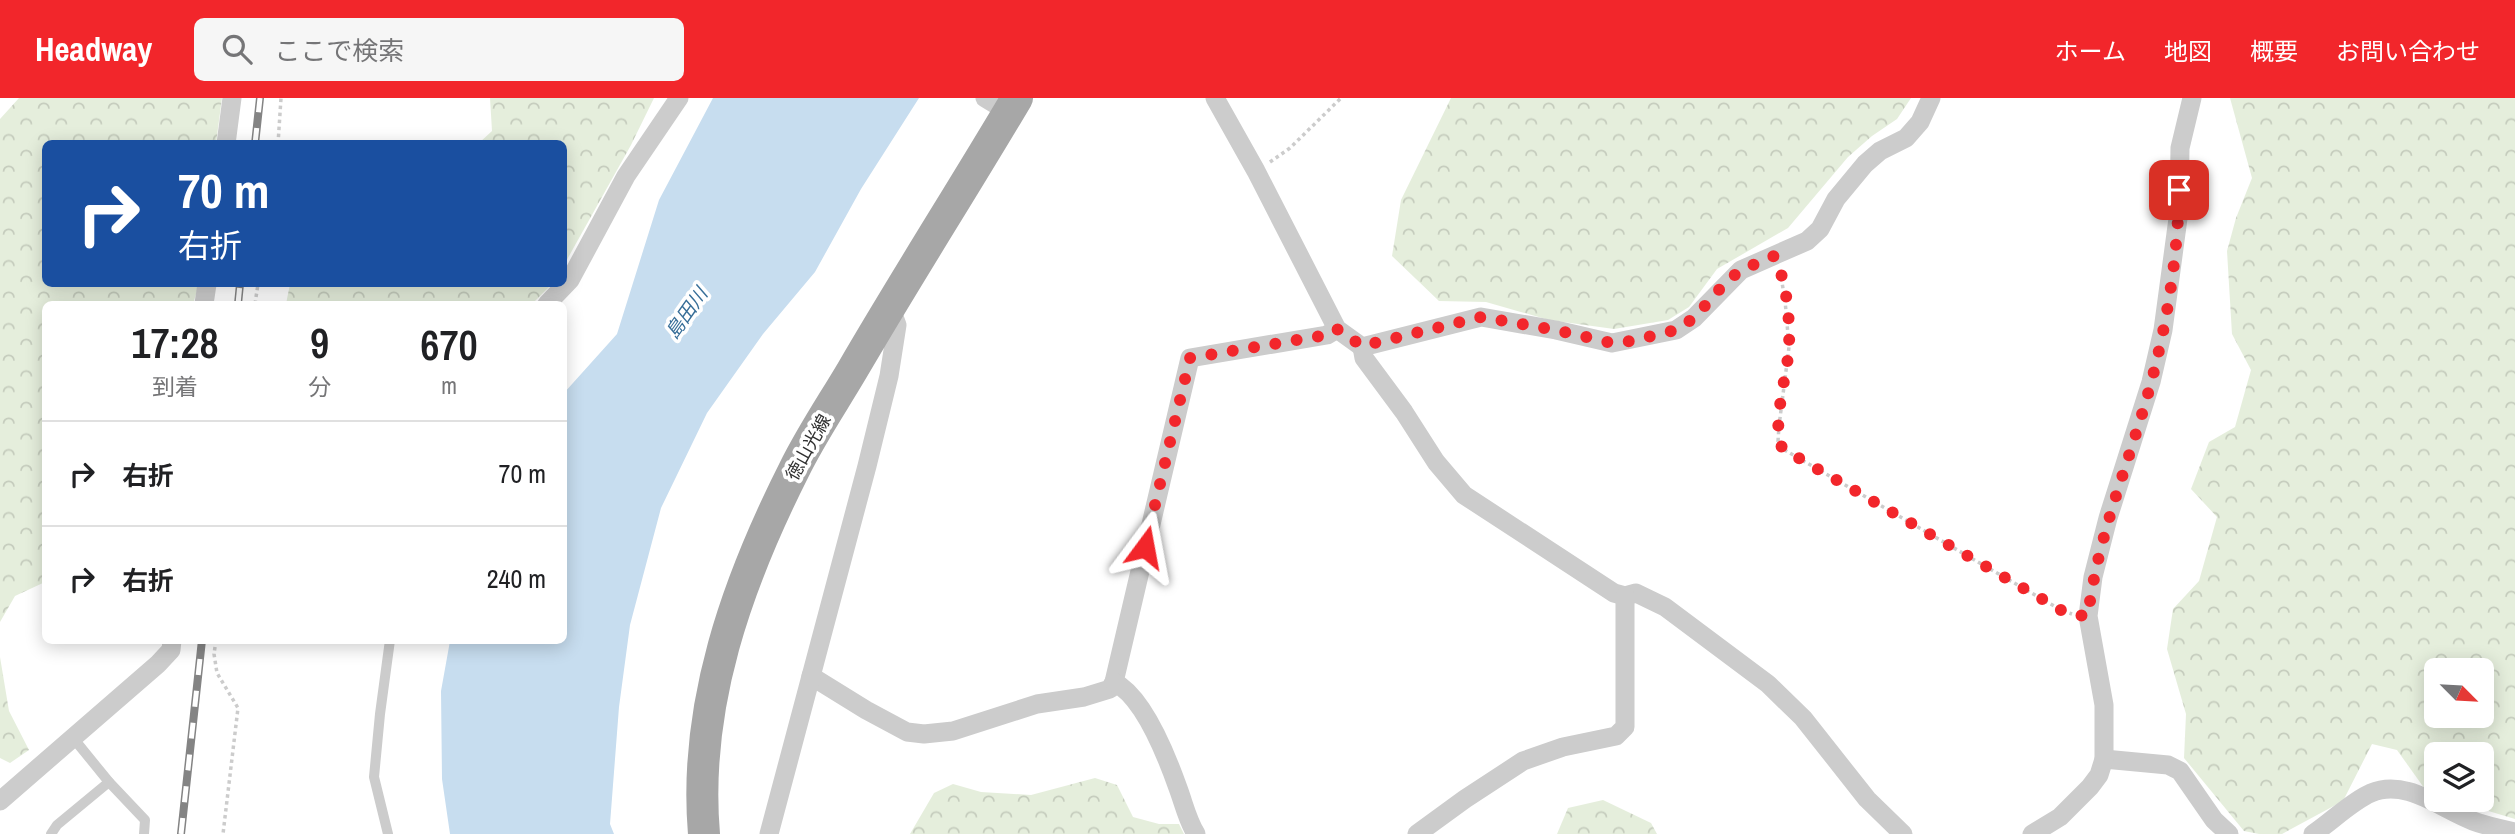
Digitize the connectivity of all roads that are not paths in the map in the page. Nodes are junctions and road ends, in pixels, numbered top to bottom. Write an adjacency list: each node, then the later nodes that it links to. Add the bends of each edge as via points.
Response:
1 (232, 98): 7 (street)
2 (679, 98): 8 (street, via 626,176)
3 (1215, 98): 12 (street)
4 (1931, 98): 13 (street, via 1920,122 1906,138 1873,157 1844,188 1820,229 1807,241 1741,270 1676,330 1612,343 1481,317)
5 (2192, 98): 20 (street, via 2180,148 2179,211 2163,330 2092,578 2088,616 2104,705)
6 (1004, 103): 11 (main road, 徳山光線)
7 (227, 140)
8 (567, 283)
9 (563, 287): 10 (street)
10 (550, 301)
11 (890, 306): 17 (street, via 897,325 889,376); 27 (main road, 徳山光線, via 795,468 750,563 719,655 704,740)
12 (1337, 329): 13 (street); 18 (street, via 1327,335 1190,358)
13 (1362, 346): 14 (street, via 1364,358 1464,495)
14 (1625, 596): 30 (street, via 1625,726 1616,736 1523,761); 31 (street, via 1636,593 1665,607 1768,684)
15 (172, 644): 19 (street, via 158,664)
16 (389, 644): 26 (lane, via 374,777)
17 (811, 676): 18 (street, via 907,732 924,734 953,731 1037,704 1084,697 1110,689); 28 (street)
18 (1114, 682): 29 (street, via 1125,688 1142,711)
19 (74, 739): 21 (lane); 22 (street)
20 (2104, 759): 32 (street, via 2090,787 2060,817); 33 (street, via 2168,765 2179,771)
21 (109, 782): 24 (lane); 25 (lane, via 145,820)
22 (0, 801)
23 (2515, 832): 34 (street, via 2475,822 2412,791 2388,789 2370,793)
24 (51, 834)
25 (144, 834)
26 (388, 834)
27 (704, 834)
28 (769, 834)
29 (1196, 834)
30 (1418, 834)
31 (1903, 834)
32 (2032, 834)
33 (2229, 834)
34 (2313, 834)

